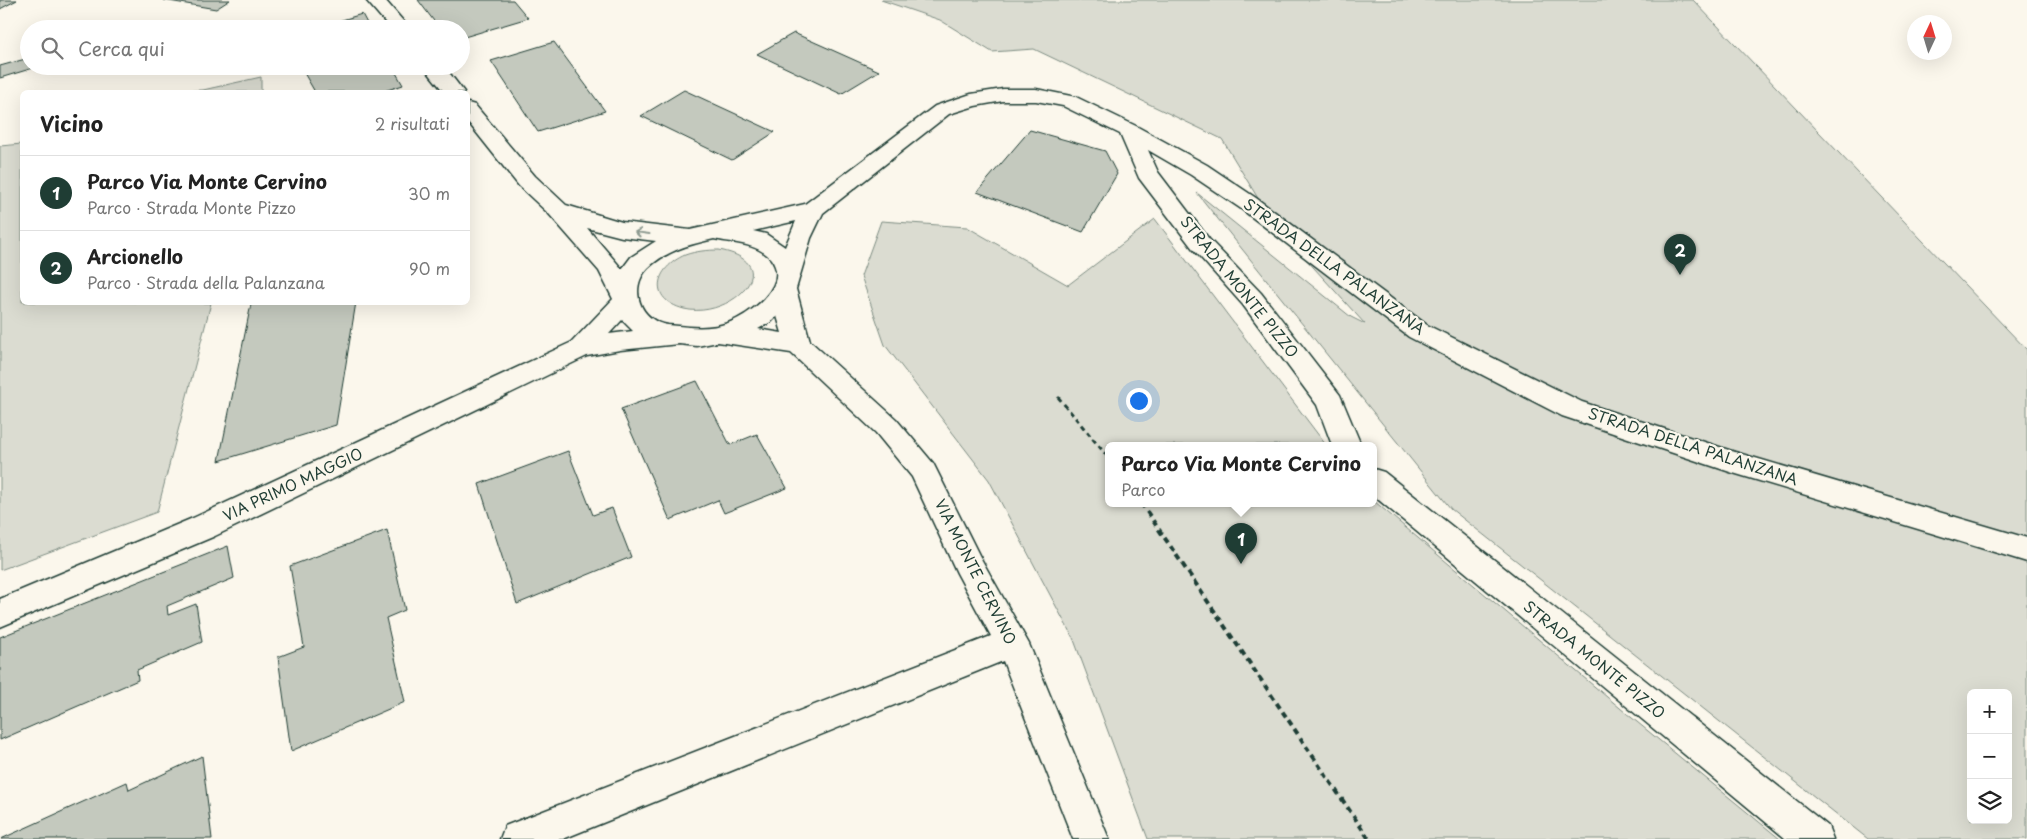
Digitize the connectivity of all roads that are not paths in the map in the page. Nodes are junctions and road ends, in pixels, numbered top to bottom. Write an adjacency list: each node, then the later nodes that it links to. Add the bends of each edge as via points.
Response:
1 (375, 0): 2 (street)
2 (393, 20)
3 (440, 75): 4 (street)
4 (452, 90)
5 (470, 111): 7 (street, via 526,181)
6 (1129, 130): 8 (street, STRADA DELLA PALANZANA, via 1069,102 1044,97 1003,95 971,100 942,110); 17 (street, STRADA MONTE PIZZO, via 1147,173 1201,244 1252,299 1330,402); 19 (street, STRADA DELLA PALANZANA, via 1199,170 1248,203 1418,331 1572,409 1733,462)
7 (557, 208): 10 (street, one-way to 7, via 615,229 586,222); 12 (street, via 609,268)
8 (814, 208): 9 (street, STRADA DELLA PALANZANA, via 768,222); 11 (street, STRADA DELLA PALANZANA, via 798,238)
9 (714, 232): 10 (street); 11 (street, via 758,238 774,248 785,260)
10 (691, 236): 12 (street, via 668,243 636,267 627,281)
11 (787, 283): 13 (street, via 775,307 759,320); 15 (street, VIA MONTE CERVINO, via 790,319)
12 (625, 298): 14 (street, via 628,310 637,322); 16 (street, VIA PRIMO MAGGIO)
13 (717, 336): 14 (street); 15 (street, via 761,338)
14 (672, 337): 16 (street, VIA PRIMO MAGGIO)
15 (799, 345): 21 (street, VIA MONTE CERVINO, via 886,426 923,471 968,564)
16 (581, 348): 20 (street, VIA PRIMO MAGGIO, via 204,527)
17 (1344, 442)
18 (1377, 482): 24 (street, STRADA MONTE PIZZO)
19 (2027, 550)
20 (0, 613)
21 (1013, 644): 22 (street, via 985,652); 23 (street, VIA MONTE CERVINO)
22 (518, 839)
23 (1091, 839)
24 (1815, 839)

